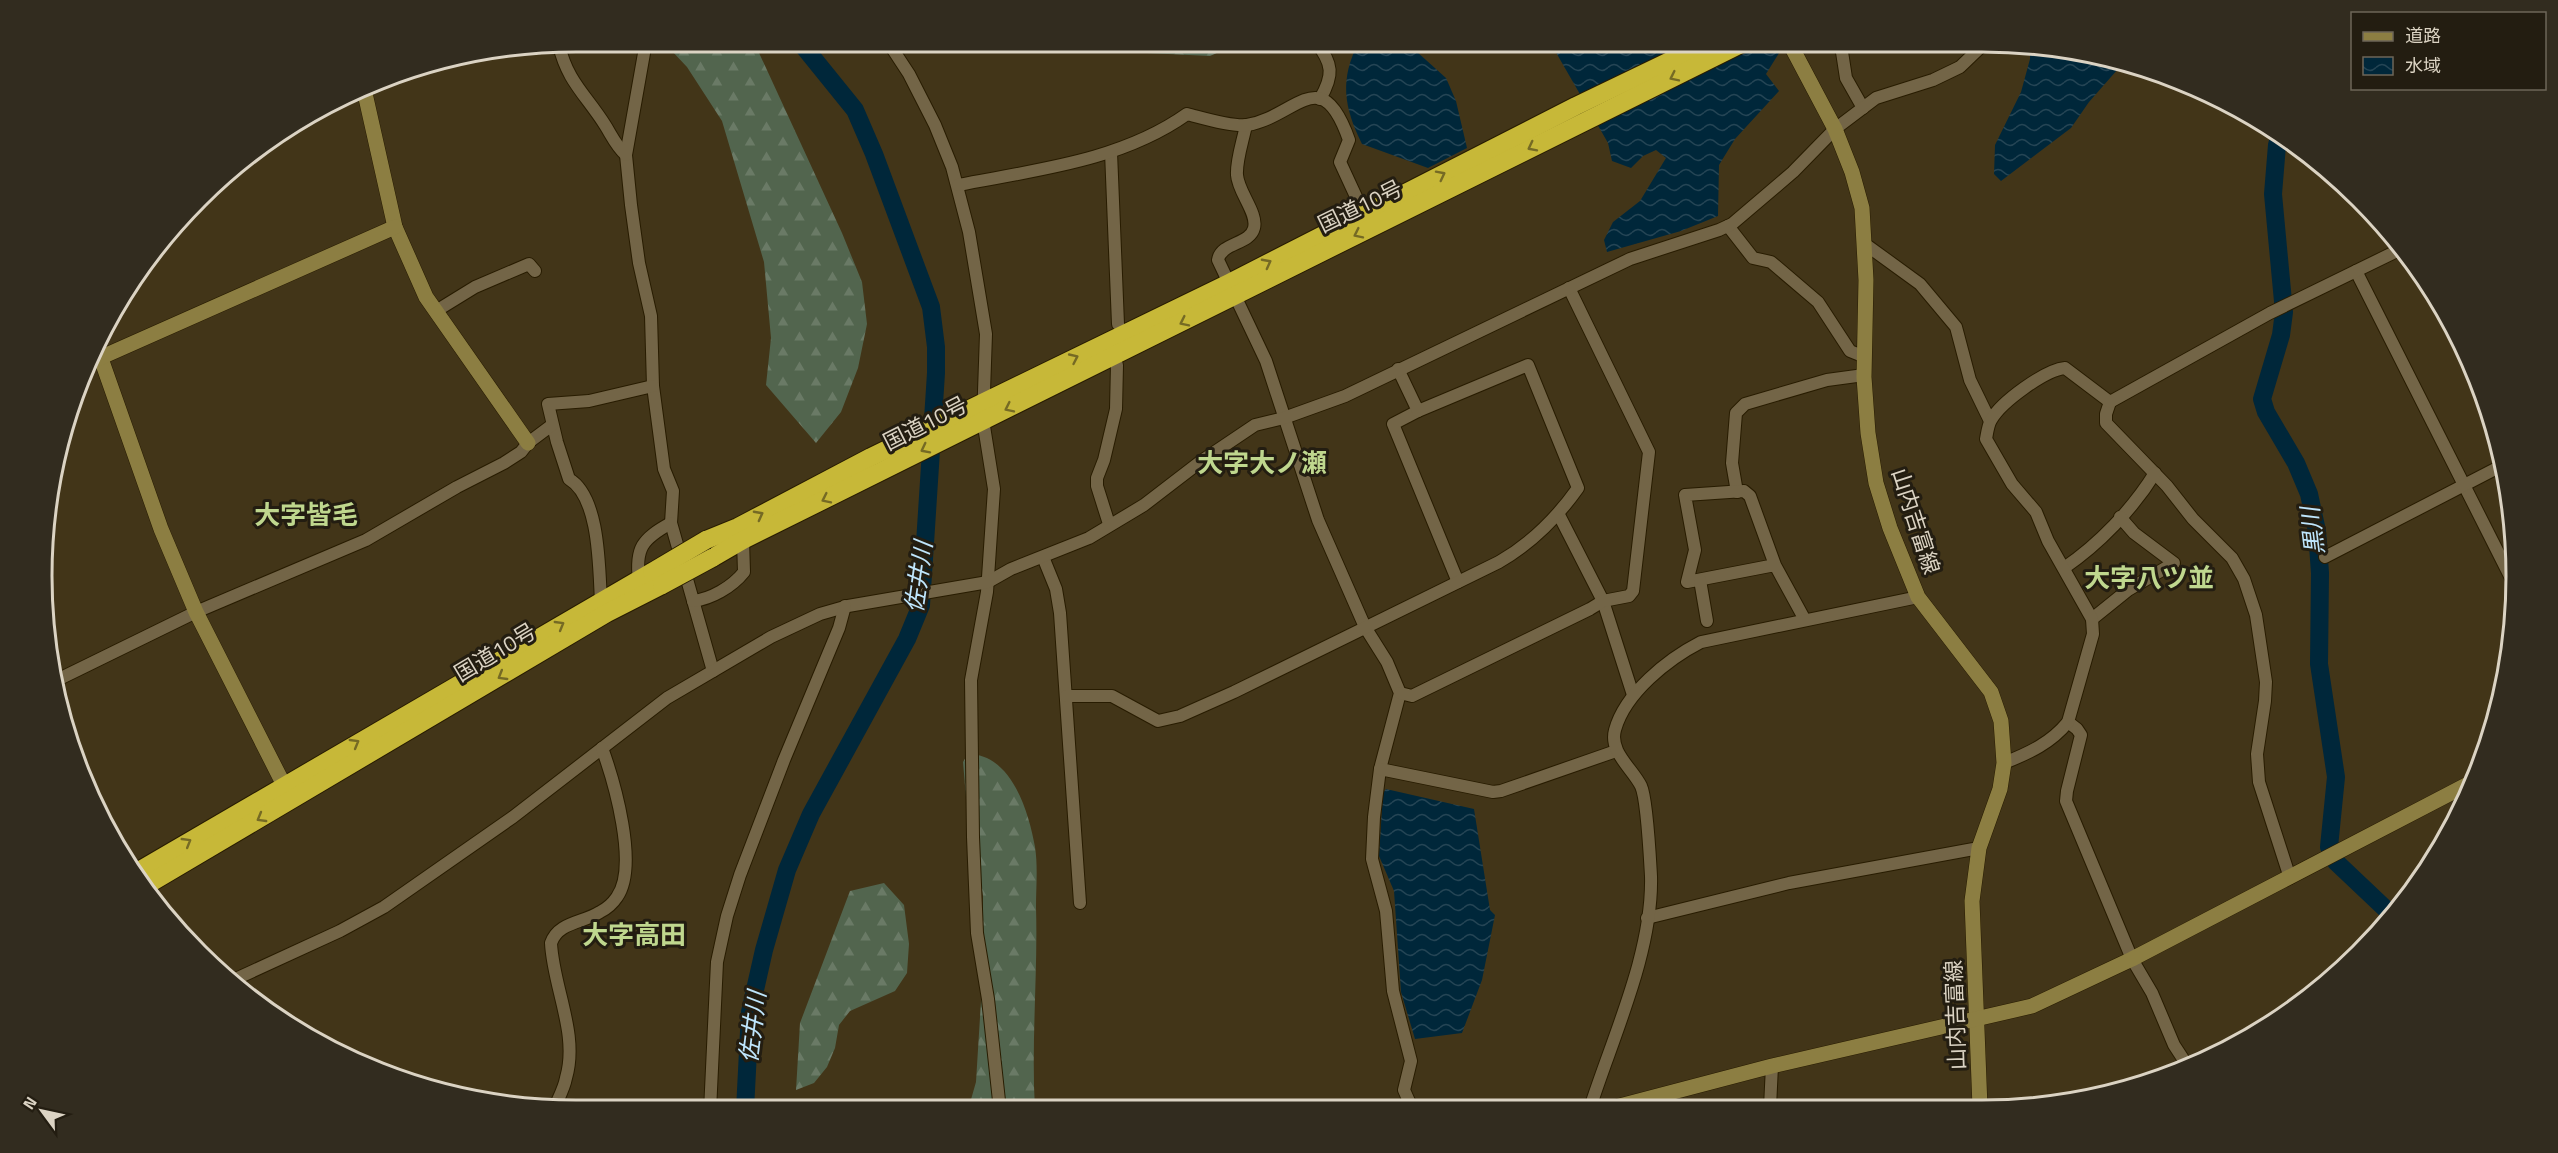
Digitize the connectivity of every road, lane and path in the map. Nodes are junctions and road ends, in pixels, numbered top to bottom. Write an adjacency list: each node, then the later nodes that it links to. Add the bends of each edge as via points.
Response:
1 (644, 52): 17 (street)
2 (895, 52): 18 (street, via 931,118)
3 (1324, 52): 11 (street, via 1328,58 1329,82)
4 (1691, 52): 13 (highway, 国道10号)
5 (1722, 52): 13 (highway, 国道10号, one-way to 13)
6 (1794, 52): 15 (street, 山内吉富線)
7 (1842, 52): 12 (street, via 1846,78)
8 (1976, 52): 12 (street, via 1960,67 1876,98)
9 (562, 53): 17 (street, via 571,80)
10 (366, 97): 21 (street)
11 (1320, 99): 14 (street, via 1305,98); 19 (street, via 1340,115 1349,140 1340,162)
12 (1863, 108): 15 (street)
13 (1581, 113): 19 (highway, 国道10号, one-way to 13); 27 (highway, 国道10号, one-way to 27)
14 (1246, 125): 16 (street, via 1187,114 1169,127); 27 (street, via 1237,175 1240,191 1254,218 1254,228 1250,236 1218,256)
15 (1835, 129): 20 (street, via 1793,172); 22 (street, 山内吉富線, via 1862,208)
16 (1112, 152): 18 (street); 29 (street)
17 (626, 155): 36 (street, via 635,237 651,316)
18 (957, 185): 37 (street, via 986,334)
19 (1364, 214): 27 (highway, 国道10号, one-way to 19)
20 (1728, 226): 26 (street, via 1630,259); 31 (street, via 1753,258 1771,262 1818,302 1850,351)
21 (395, 227): 28 (street, via 415,276); 30 (street)
22 (1865, 244): 31 (street, 山内吉富線); 42 (street, via 1920,284 1956,327 1970,380)
23 (2393, 253): 25 (street)
24 (535, 271): 28 (street, via 529,264 475,286)
25 (2356, 271): 38 (street, via 2270,313); 48 (street)
26 (1569, 288): 34 (street); 65 (street, via 1649,452 1633,591 1629,596)
27 (1232, 290): 37 (highway, 国道10号, one-way to 27); 40 (street, via 1266,361); 41 (highway, 国道10号, one-way to 41)
28 (436, 311): 44 (street)
29 (1118, 324)
30 (103, 353)
31 (1865, 357): 35 (street, 山内吉富線)
32 (100, 360): 69 (street, via 161,529)
33 (1117, 365): 53 (street, via 1116,409 1097,478)
34 (1398, 369): 39 (street); 40 (street, via 1345,396)
35 (1864, 375): 49 (street, via 1827,380 1745,404 1736,413 1732,463); 64 (street, 山内吉富線, via 1876,483)
36 (653, 386): 43 (street, via 589,401 548,404); 52 (street, via 664,469 673,491)
37 (985, 401): 41 (highway, 国道10号)
38 (2110, 402): 42 (street, via 2065,368 2054,369 2015,395); 47 (street, via 2106,423)
39 (1418, 411): 50 (street, via 1527,365 1578,488); 62 (street, via 1393,424)
40 (1284, 418): 53 (street, via 1255,425 1144,505); 73 (street, via 1318,520)
41 (973, 420): 45 (highway, 国道10号); 63 (street, via 994,479)
42 (1990, 421): 59 (street, via 1986,439 2012,484 2036,512)
43 (552, 425): 44 (street); 66 (street, via 569,479 577,483 594,524)
44 (528, 443): 69 (street, via 504,463 366,540)
45 (875, 465): 54 (highway, 国道10号, one-way to 54); 60 (highway, 国道10号, one-way to 45, bridge, via 706,540)
46 (2494, 470): 48 (street)
47 (2155, 473): 51 (street); 88 (street, via 2232,558 2253,601 2266,682 2257,754 2259,782)
48 (2464, 484): 56 (street); 58 (street)
49 (1737, 492): 57 (street, via 1744,491 1750,496); 61 (street, via 1685,495 1695,550 1688,582)
50 (1559, 515): 62 (street, via 1506,557); 65 (street)
51 (2120, 517): 59 (street, via 2088,552); 70 (street, via 2134,533 2175,563 2128,590)
52 (671, 523): 60 (street, via 639,548 637,562); 67 (street)
53 (1109, 524): 55 (street, via 1089,538)
54 (743, 540): 60 (highway, 国道10号, bridge, via 712,558); 67 (street, via 744,572 707,600)
55 (1043, 557): 63 (street); 78 (street, via 1056,589)
56 (2325, 557)
57 (1775, 565): 61 (street); 71 (street)
58 (2505, 567)
59 (2064, 568): 70 (street)
60 (651, 579): 66 (highway, 国道10号); 85 (highway, 国道10号, one-way to 85, via 608,613)
61 (1700, 580): 72 (street)
62 (1458, 582): 73 (street)
63 (982, 583): 68 (street); 99 (street, via 971,680 973,857 976,933)
64 (1918, 597): 71 (street); 82 (street, 山内吉富線, via 1991,692 2001,721)
65 (1603, 601): 76 (street, via 1412,696); 77 (street)
66 (601, 602): 85 (highway, 国道10号, one-way to 66)
67 (693, 602): 74 (street)
68 (851, 605): 74 (street, via 786,629); 98 (street, via 753,841 727,916 714,992)
69 (196, 612): 75 (street); 85 (street)
70 (2092, 619): 79 (street, via 2093,634)
71 (1805, 620): 77 (street, via 1701,642 1682,652)
72 (1707, 621)
73 (1365, 627): 76 (street, via 1387,662); 78 (street, via 1168,720 1158,721 1112,696)
74 (713, 671): 80 (street, via 667,698)
75 (63, 677)
76 (1400, 693): 83 (street)
77 (1633, 695): 81 (street, via 1619,717 1614,734)
78 (1066, 696): 90 (street)
79 (2068, 722): 82 (street, via 2042,746); 92 (street, via 2081,735 2066,801)
80 (602, 748): 93 (street, via 513,817 378,911); 97 (street, via 622,819 625,872 621,891 611,904 560,930 551,944 568,1051 567,1076)
81 (1616, 750): 83 (street, via 1493,792); 91 (street, via 1642,788 1651,879)
82 (2004, 763): 86 (street, 山内吉富線, via 2000,789)
83 (1380, 769): 100 (street, via 1372,859 1386,911 1393,991 1411,1061 1404,1090)
84 (2461, 788): 88 (street)
85 (288, 793): 87 (highway, 国道10号, one-way to 85); 89 (highway, 国道10号, one-way to 89)
86 (1979, 848): 91 (street, via 1789,883); 94 (street, 山内吉富線, via 1972,901)
87 (142, 869)
88 (2290, 878): 92 (street)
89 (151, 882)
90 (1080, 903)
91 (1647, 918): 101 (street, via 1634,977)
92 (2132, 959): 94 (street, via 2032,1006); 95 (street)
93 (240, 977)
94 (1977, 1019): 96 (street); 104 (street, 山内吉富線)
95 (2184, 1060)
96 (1772, 1066): 102 (street); 103 (street)
97 (558, 1099)
98 (710, 1100)
99 (999, 1100)
100 (1408, 1100)
101 (1593, 1100)
102 (1642, 1100)
103 (1770, 1100)
104 (1980, 1100)

